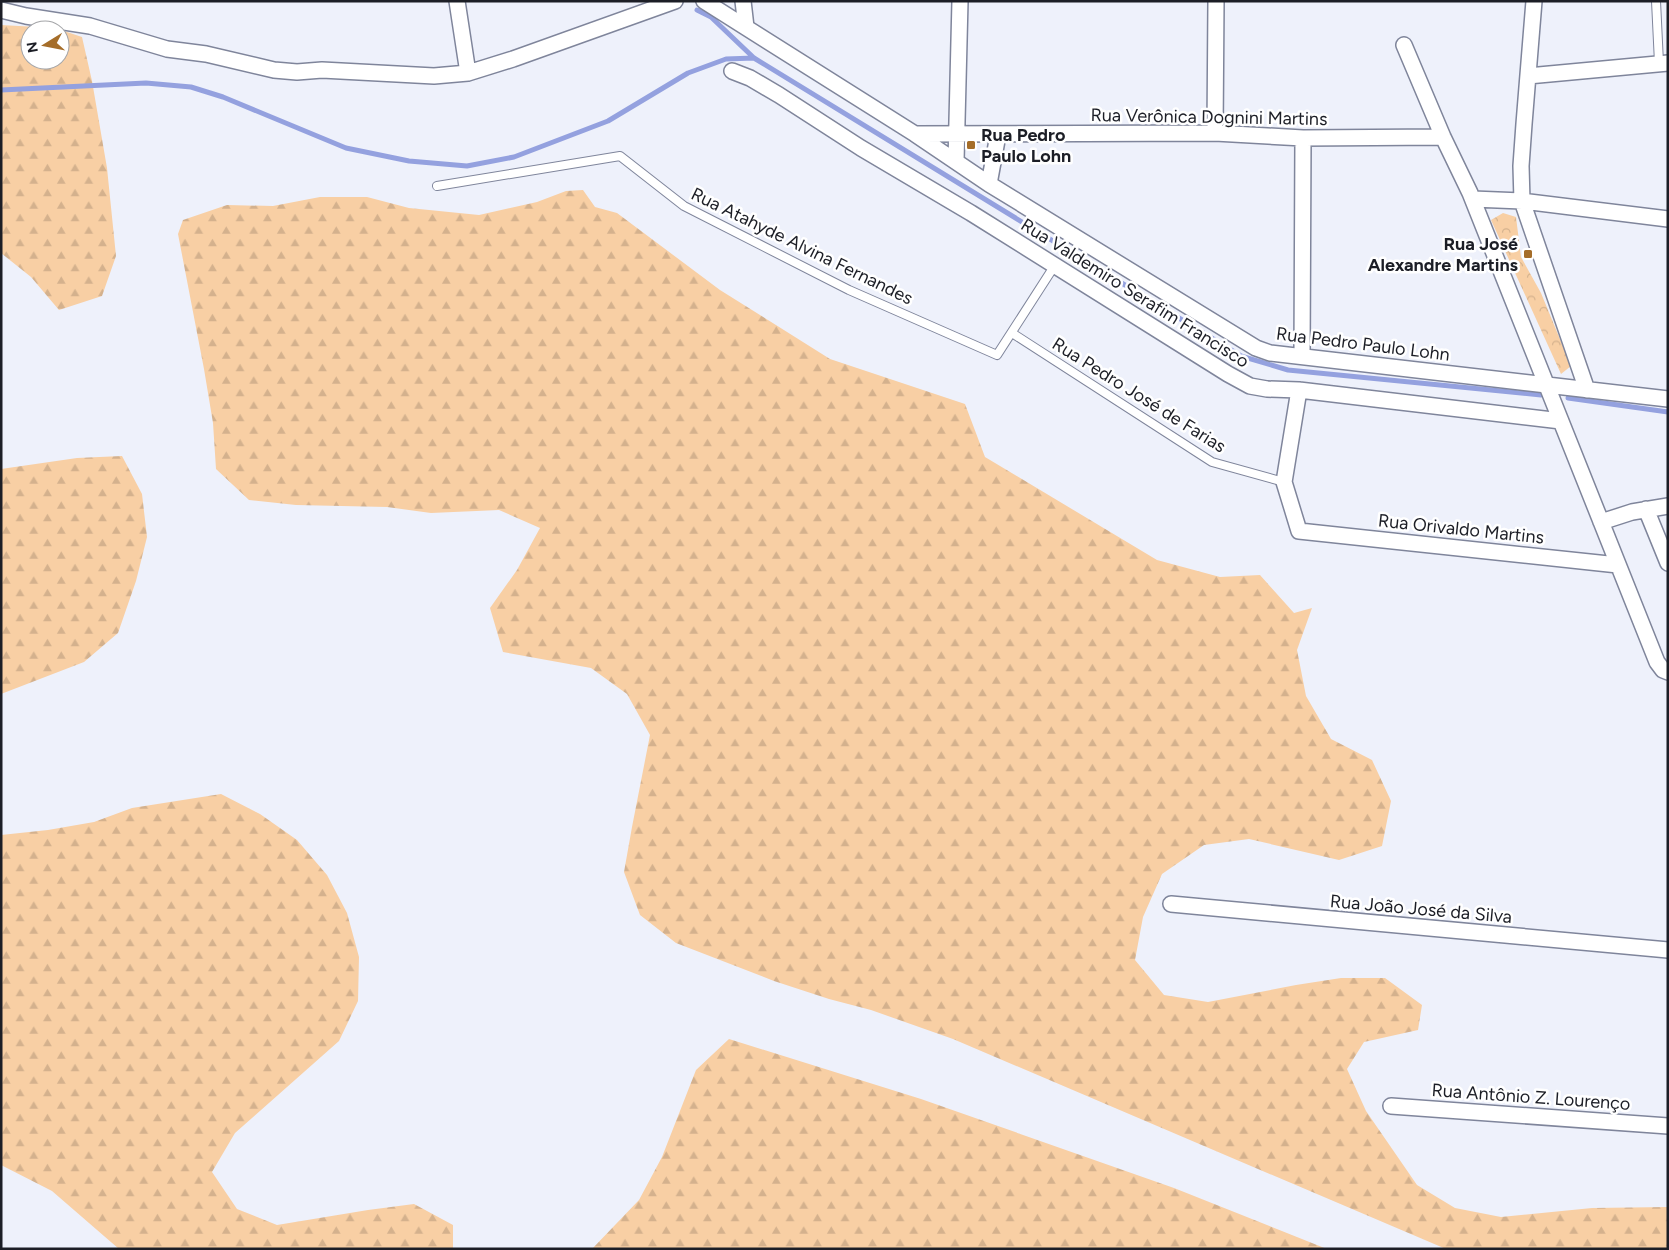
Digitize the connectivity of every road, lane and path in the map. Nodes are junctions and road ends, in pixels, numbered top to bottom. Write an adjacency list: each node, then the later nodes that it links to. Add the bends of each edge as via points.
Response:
1 (457, 1): 14 (street)
2 (675, 1): 14 (street)
3 (704, 1): 10 (street, Rua Pedro Paulo Lohn)
4 (743, 1): 10 (street)
5 (960, 1): 17 (street)
6 (1216, 1): 18 (street)
7 (1534, 1): 15 (street)
8 (1656, 1): 12 (lane)
9 (1, 10): 14 (street, via 90,26 167,49 206,54 274,70 434,76)
10 (746, 27): 16 (street, Rua Pedro Paulo Lohn)
11 (1404, 45): 20 (street)
12 (1663, 63): 15 (street)
13 (732, 71): 28 (street, Rua Valdemiro Serafim Francisco, via 765,86)
14 (468, 73)
15 (1528, 76): 26 (street, via 1521,166)
16 (915, 134): 17 (street, Rua Verônica Dognini Martins); 22 (street, Rua Pedro Paulo Lohn)
17 (956, 134): 19 (street, Rua Verônica Dognini Martins); 22 (street)
18 (1215, 134): 19 (street, Rua Verônica Dognini Martins); 21 (street, Rua Verônica Dognini Martins)
19 (998, 135): 23 (street)
20 (1443, 137): 21 (street, Rua Verônica Dognini Martins); 25 (street)
21 (1303, 138): 30 (street)
22 (956, 161): 23 (street, Rua Pedro Paulo Lohn)
23 (989, 184): 30 (street, Rua Pedro Paulo Lohn, via 1256,348 1270,353)
24 (438, 186): 29 (lane, Rua Atahyde Alvina Fernandes, via 620,156 684,206 849,290 997,355)
25 (1473, 199): 26 (street); 31 (street)
26 (1522, 201): 27 (street); 33 (street)
27 (1668, 219)
28 (1054, 265): 29 (lane, Rua Atahyde Alvina Fernandes); 32 (street, Rua Valdemiro Serafim Francisco, via 1250,386)
29 (1012, 333): 36 (lane, Rua Pedro José de Farias, via 1212,462)
30 (1302, 356): 31 (street, Rua Pedro Paulo Lohn)
31 (1547, 385): 33 (street, Rua Pedro Paulo Lohn); 35 (street)
32 (1299, 390): 35 (street, Rua Valdemiro Serafim Francisco); 36 (street)
33 (1587, 390): 34 (street, Rua Pedro Paulo Lohn)
34 (1668, 398)
35 (1561, 421): 39 (street)
36 (1284, 482): 41 (street, Rua Orivaldo Martins, via 1299,531)
37 (1668, 506): 38 (street)
38 (1646, 509): 39 (street); 40 (street)
39 (1601, 522): 41 (street)
40 (1668, 562)
41 (1618, 565): 42 (street)
42 (1662, 667)
43 (1171, 904): 44 (street, Rua João José da Silva)
44 (1668, 950)
45 (1391, 1106): 46 (street, Rua Antônio Z. Lourenço)
46 (1668, 1126)

